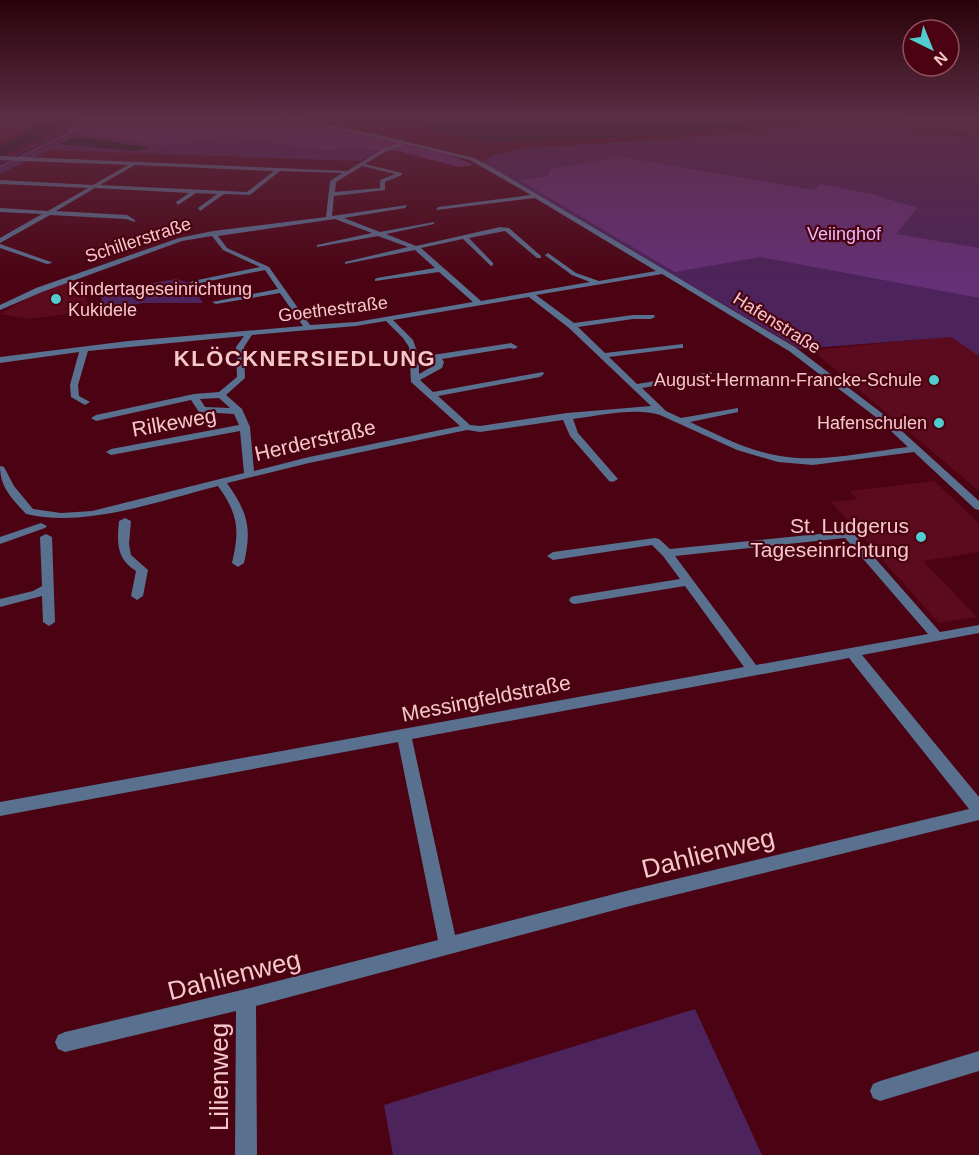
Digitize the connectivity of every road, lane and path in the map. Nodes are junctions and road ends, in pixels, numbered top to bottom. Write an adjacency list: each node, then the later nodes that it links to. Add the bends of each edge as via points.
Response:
1 (120, 172): 8 (street)
2 (275, 172): 12 (street)
3 (346, 172): 13 (street, via 333,180)
4 (391, 172): 13 (street, via 399,174 382,181 383,189)
5 (495, 172): 14 (street, Hafenstraße)
6 (0, 182): 7 (street)
7 (20, 183): 8 (street); 9 (street)
8 (95, 187): 10 (street); 21 (street)
9 (8, 189)
10 (195, 191): 11 (street); 15 (street)
11 (222, 193): 12 (street); 18 (street)
12 (248, 194): 16 (street)
13 (333, 194): 22 (street)
14 (536, 195): 20 (street); 41 (street, Hafenstraße)
15 (178, 203)
16 (236, 204)
17 (405, 206): 22 (street)
18 (200, 209)
19 (0, 210): 21 (street)
20 (438, 210)
21 (49, 213): 23 (street, via 127,217); 30 (street)
22 (333, 218): 27 (street, Schillerstraße); 28 (street, Schillerstraße)
23 (134, 221)
24 (432, 223): 28 (street)
25 (520, 227): 26 (street)
26 (507, 229): 29 (street); 35 (street)
27 (213, 233): 39 (street, via 225,249); 49 (street, Schillerstraße, via 128,257)
28 (380, 234): 32 (street); 33 (street, Schillerstraße)
29 (465, 238): 33 (street); 38 (street)
30 (0, 241)
31 (0, 246): 36 (street)
32 (318, 246)
33 (418, 249): 37 (street); 40 (street, Schillerstraße)
34 (548, 255): 43 (street, via 574,274)
35 (539, 256)
36 (49, 263)
37 (348, 263)
38 (491, 264)
39 (267, 268): 44 (street); 45 (street)
40 (442, 270): 42 (street); 48 (street, Schillerstraße)
41 (660, 272): 43 (street, Goethestraße); 78 (street, Hafenstraße, via 792,349 864,402)
42 (377, 280)
43 (596, 282): 46 (street, Goethestraße)
44 (193, 283)
45 (282, 290): 47 (street); 53 (street)
46 (531, 295): 48 (street, Goethestraße); 52 (street)
47 (216, 302)
48 (480, 304): 51 (street, Goethestraße)
49 (0, 308)
50 (651, 317): 52 (street)
51 (387, 318): 53 (street, Goethestraße); 61 (street, via 416,350)
52 (572, 326): 58 (street)
53 (308, 328): 54 (street, Goethestraße)
54 (249, 334): 57 (street, Goethestraße); 66 (street, via 240,346 241,378)
55 (680, 346): 58 (street)
56 (514, 347): 59 (street)
57 (84, 349): 60 (street, Goethestraße); 69 (street, via 74,385 75,397)
58 (605, 356): 65 (street)
59 (436, 358): 61 (street); 64 (street, via 439,366)
60 (0, 360)
61 (415, 360): 64 (street)
62 (540, 374): 67 (street)
63 (708, 374): 65 (street)
64 (414, 380): 67 (street)
65 (638, 386): 72 (street)
66 (220, 395): 68 (street); 71 (street)
67 (430, 395): 77 (street)
68 (194, 397): 71 (street, via 202,410); 74 (street)
69 (85, 402)
70 (735, 410): 75 (street)
71 (239, 411): 76 (street)
72 (663, 413): 73 (street, Herderstraße, via 638,409); 75 (street, Herderstraße)
73 (567, 416): 77 (street, Herderstraße, via 480,429); 82 (street, via 573,435)
74 (96, 418)
75 (683, 420): 78 (street, Herderstraße, via 740,448 778,459 813,462)
76 (244, 427): 79 (street, Rilkeweg); 81 (street)
77 (467, 427): 81 (street, Herderstraße)
78 (916, 449): 85 (street, Hafenstraße)
79 (111, 452)
80 (0, 469): 84 (street, Herderstraße)
81 (249, 474): 83 (street, Herderstraße)
82 (613, 479)
83 (221, 482): 84 (street, Herderstraße, via 92,514 61,516 30,512); 90 (street, via 245,521)
84 (4, 488)
85 (979, 507)
86 (125, 521): 93 (street, via 123,550 128,562 142,570)
87 (0, 541): 92 (street, via 43,532)
88 (667, 553): 89 (street, via 656,541); 91 (street); 98 (street, via 848,534)
89 (553, 556)
90 (238, 563)
91 (688, 582): 94 (street); 100 (street)
92 (47, 588): 95 (street); 96 (street)
93 (137, 596)
94 (575, 600)
95 (0, 603)
96 (49, 622)
97 (979, 629): 98 (street, Messingfeldstraße)
98 (938, 636): 99 (street, Messingfeldstraße)
99 (851, 651): 100 (street, Messingfeldstraße); 103 (street)
100 (752, 669): 101 (street, Messingfeldstraße)
101 (404, 735): 102 (street, Messingfeldstraße); 105 (street)
102 (0, 809)
103 (979, 809)
104 (979, 813): 105 (street, Dahlienweg, via 630,898)
105 (449, 947): 106 (street, Dahlienweg)
106 (246, 999): 107 (street, Dahlienweg); 110 (street, Lilienweg)
107 (65, 1042)
108 (979, 1061): 109 (street)
109 (880, 1091)
110 (246, 1155)

